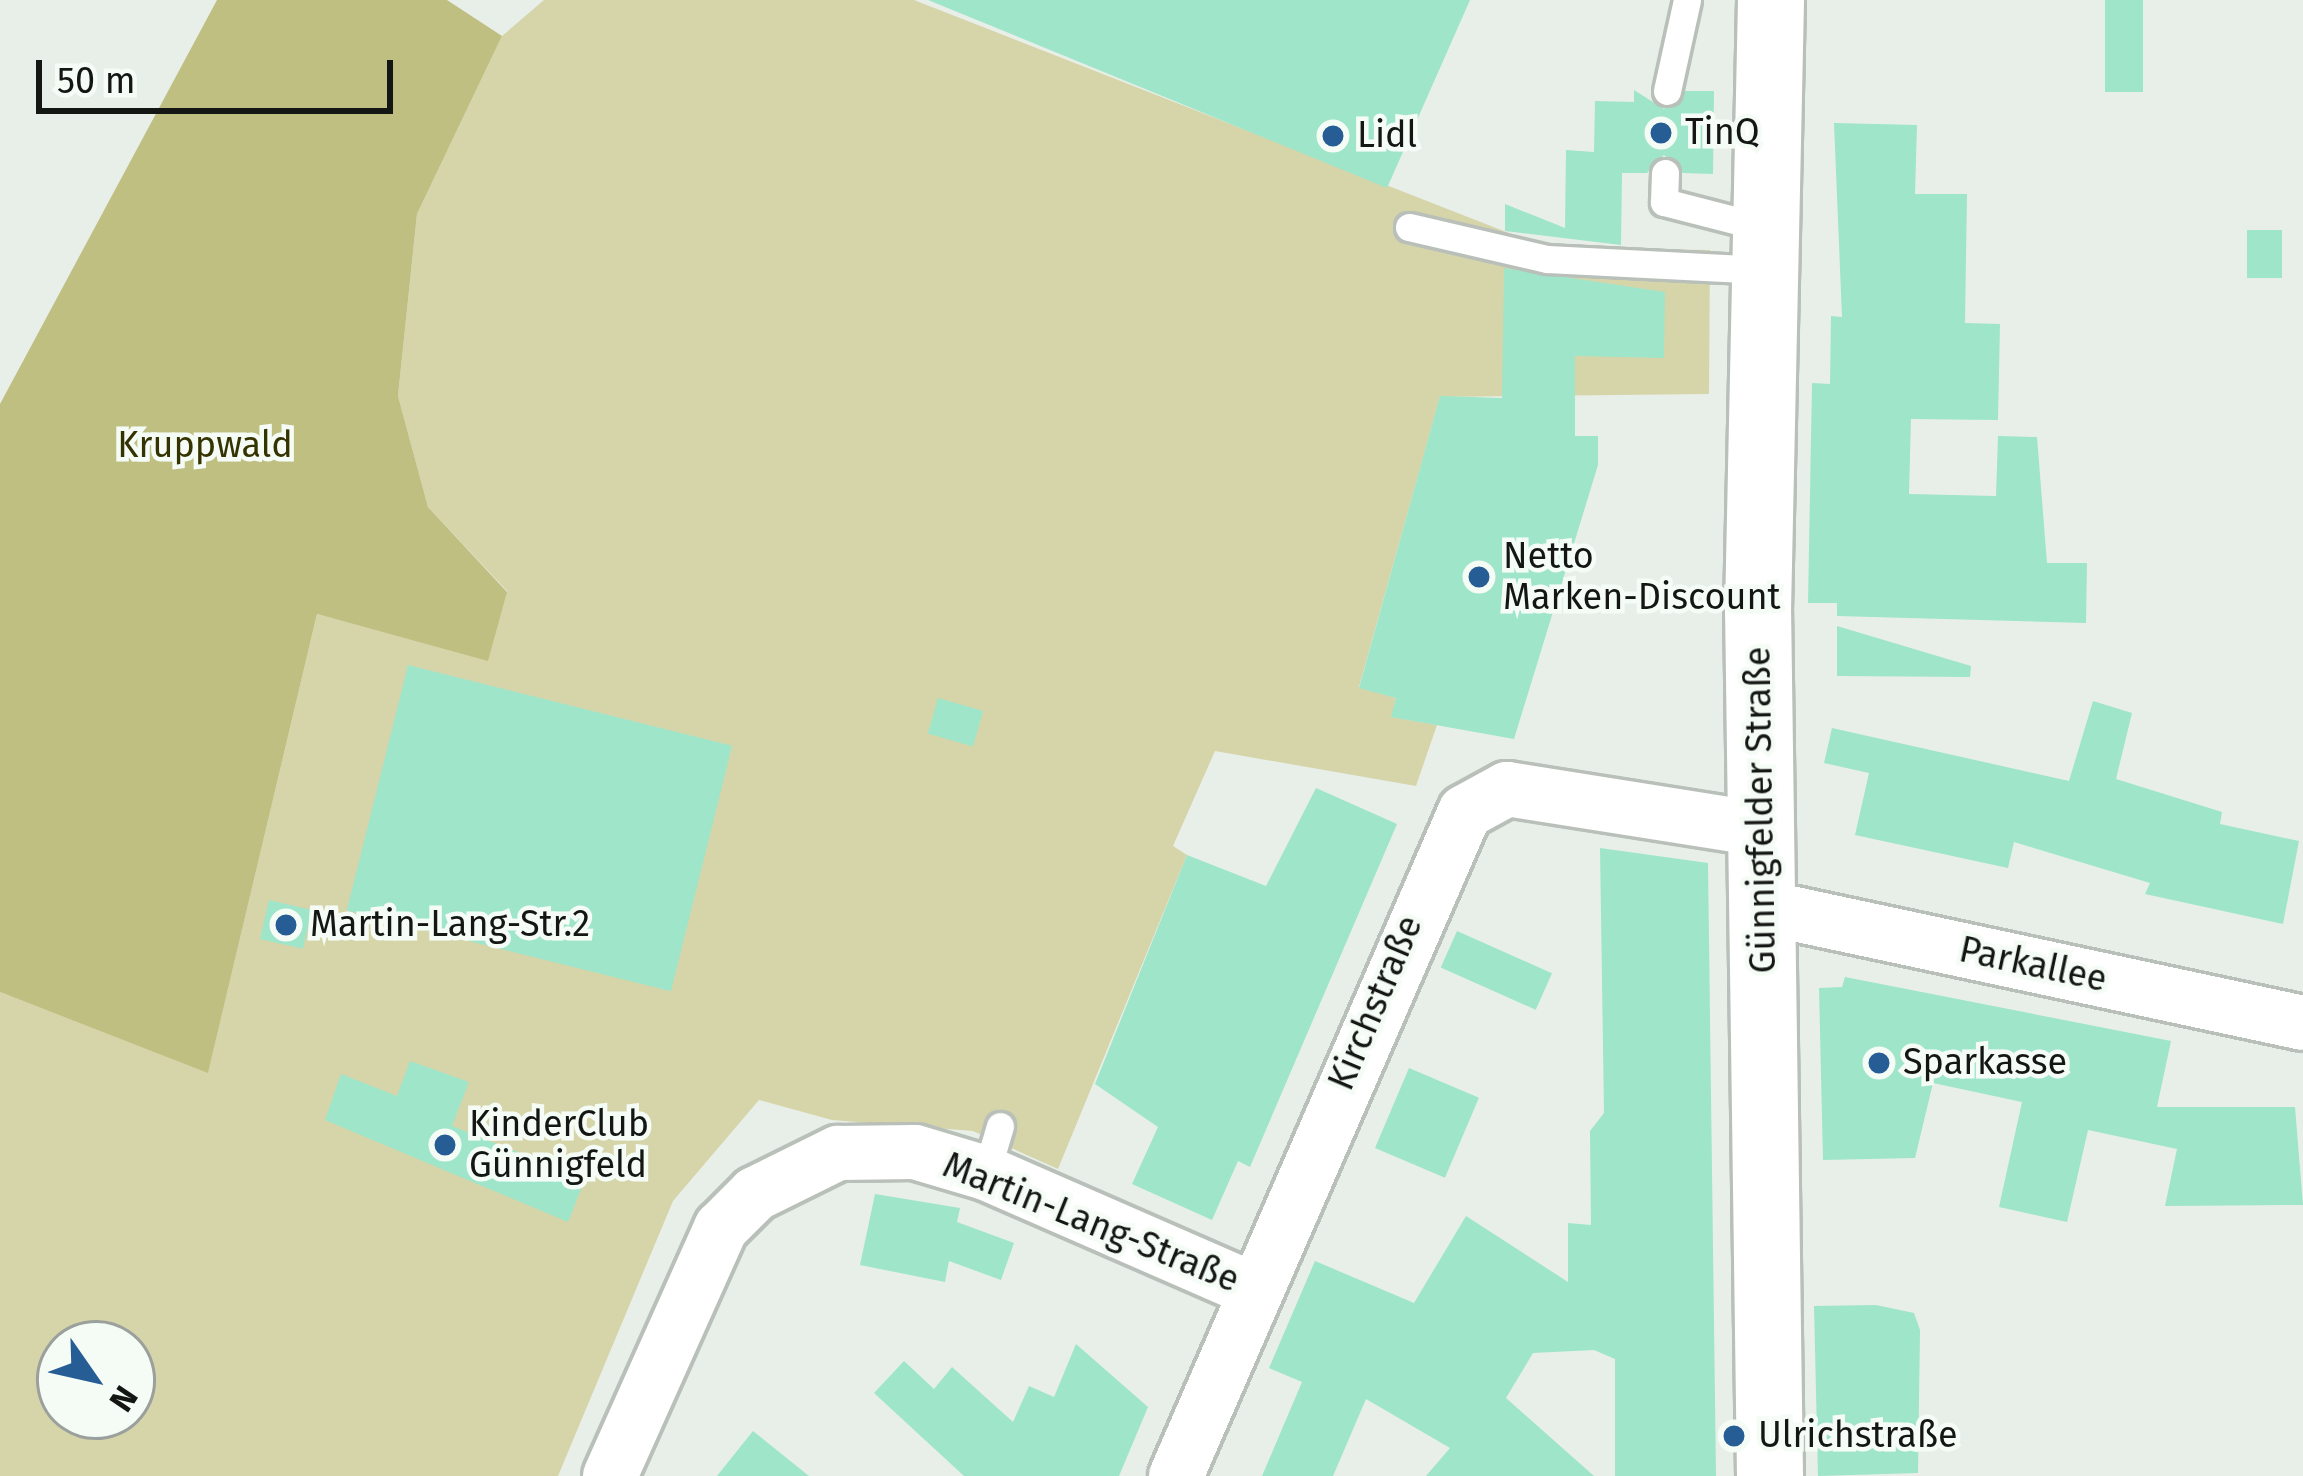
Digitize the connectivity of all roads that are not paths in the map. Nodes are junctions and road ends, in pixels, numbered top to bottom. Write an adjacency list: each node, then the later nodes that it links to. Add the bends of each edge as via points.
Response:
1 (1688, 0): 3 (lane)
2 (1771, 0): 6 (street, Günnigfelder Straße)
3 (1667, 91)
4 (1665, 173): 6 (lane, via 1664,202)
5 (1409, 227): 6 (lane, via 1547,260)
6 (1764, 249): 7 (street, Günnigfelder Straße)
7 (1759, 829): 8 (street, Günnigfelder Straße); 10 (street, Kirchstraße, via 1507,789 1465,812)
8 (1762, 907): 9 (street, Parkallee); 13 (street, Günnigfelder Straße)
9 (2303, 1023)
10 (1254, 1290): 11 (street, Martin-Lang-Straße, via 993,1150 838,1153 755,1194 685,1291); 12 (street, Kirchstraße)
11 (610, 1476)
12 (1176, 1476)
13 (1770, 1476)

